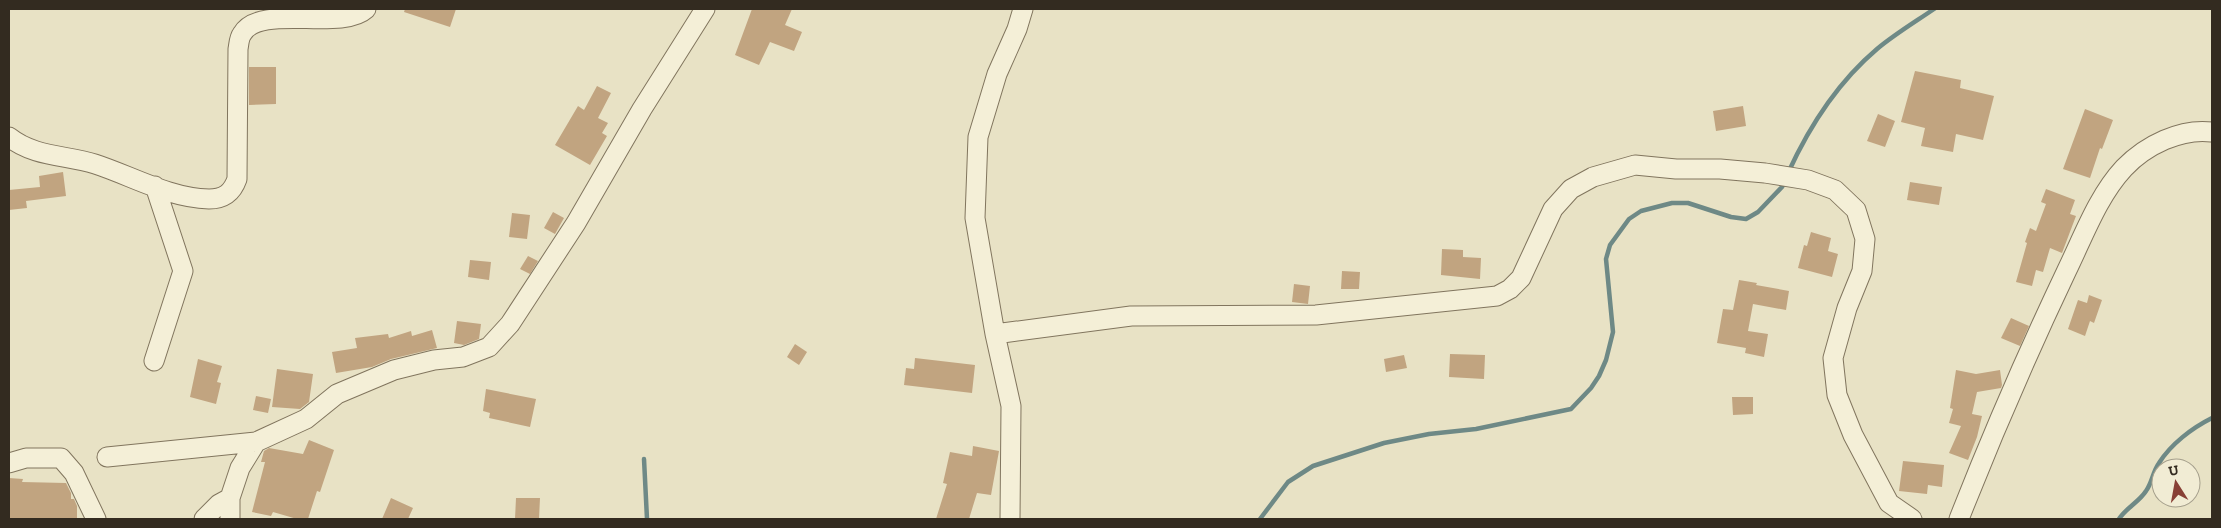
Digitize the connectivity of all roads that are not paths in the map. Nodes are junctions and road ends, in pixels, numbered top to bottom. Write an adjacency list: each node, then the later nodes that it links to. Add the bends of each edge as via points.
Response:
1 (366, 9): 6 (street, via 351,17 269,19 255,23 242,33 238,49 237,179 233,191 210,199)
2 (705, 9): 9 (street, via 576,223 510,324 489,347 463,357 394,370 337,394 306,419)
3 (1023, 9): 7 (street, via 997,74 978,137 975,218)
4 (2212, 132): 18 (street, via 2189,131 2151,146 2124,168 2101,200 2003,407)
5 (9, 136): 6 (street, via 19,145 94,164)
6 (155, 186): 8 (street, via 183,271)
7 (995, 334): 16 (street, via 1011,406); 17 (street, via 1131,316 1316,314 1497,296 1521,278 1553,209 1571,189 1593,177 1635,165 1765,173 1808,180 1835,190 1856,210 1865,239 1862,271 1847,308 1833,358 1837,395 1853,434 1889,503)
8 (154, 361)
9 (256, 442): 10 (street); 12 (street, via 240,468)
10 (107, 457)
11 (9, 462): 13 (street, via 26,458 62,458 74,473)
12 (230, 498): 14 (street); 15 (street)
13 (96, 519)
14 (204, 519)
15 (230, 519)
16 (1010, 519)
17 (1912, 519)
18 (1959, 519)

